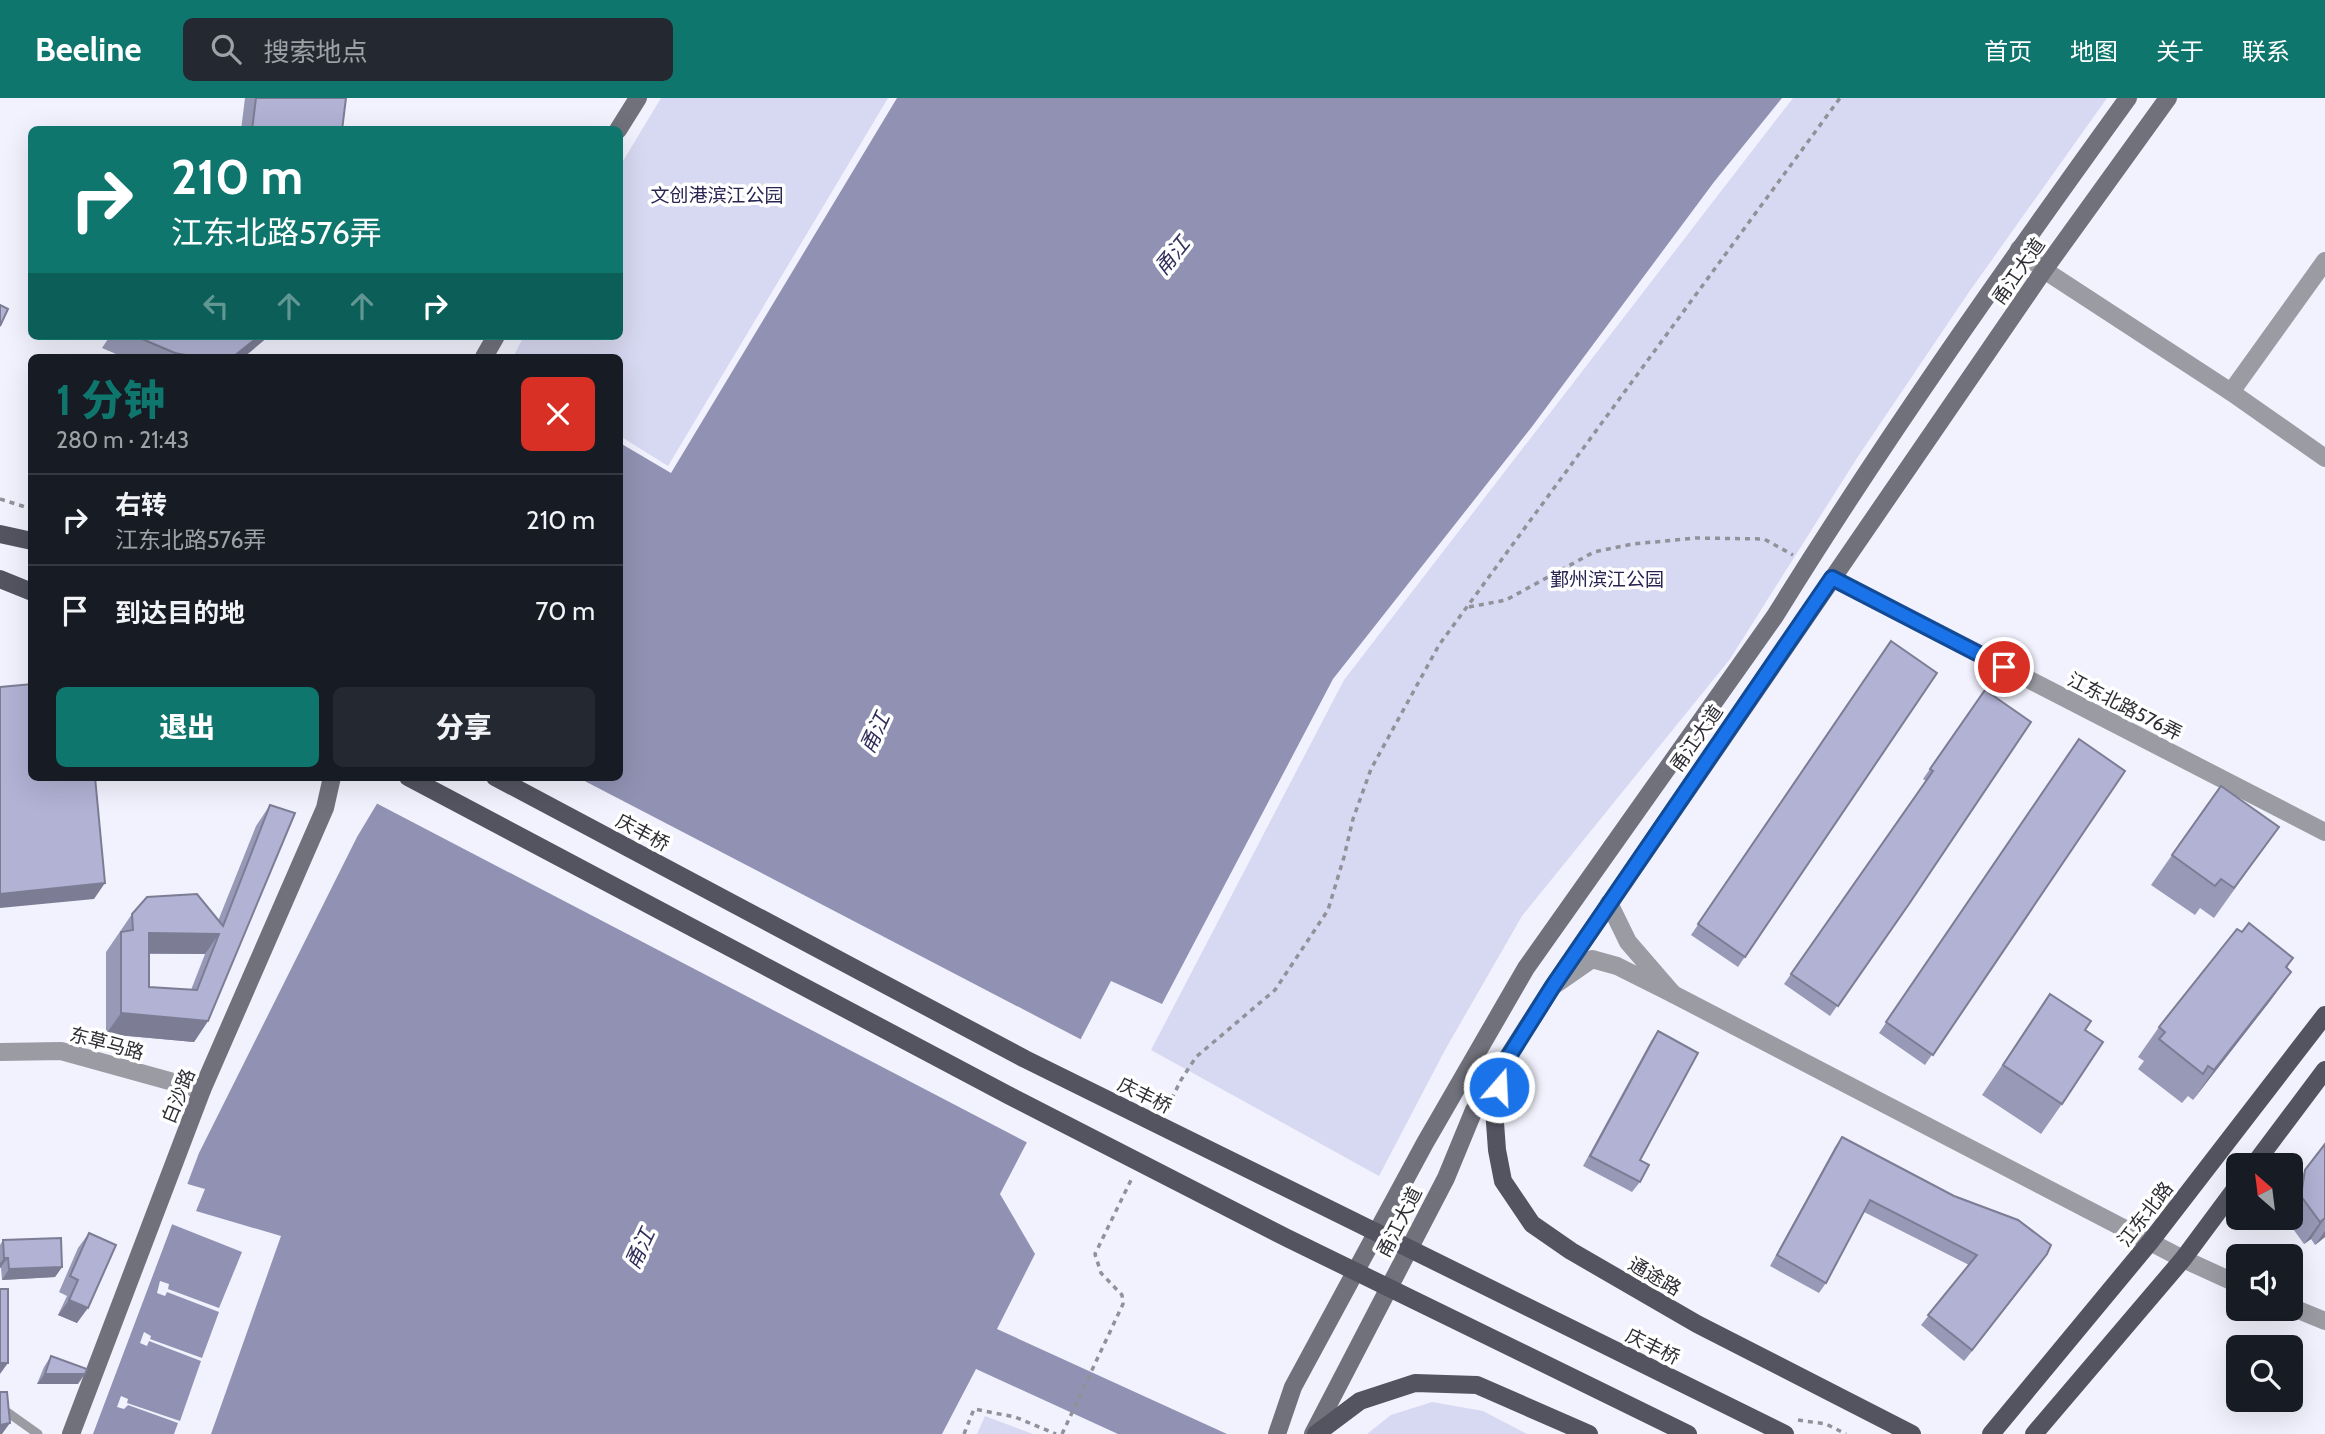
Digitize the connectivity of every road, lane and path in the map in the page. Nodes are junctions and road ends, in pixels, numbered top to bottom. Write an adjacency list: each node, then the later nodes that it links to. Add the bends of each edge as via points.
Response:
1 (638, 98): 5 (main road)
2 (1840, 98): 21 (path)
3 (2128, 98): 6 (main road, 甬江大道)
4 (2168, 98): 8 (main road, 甬江大道)
5 (620, 126)
6 (2019, 249): 8 (street); 15 (main road, 甬江大道)
7 (2325, 261): 9 (street)
8 (2044, 270): 9 (street); 16 (main road, 甬江大道)
9 (2231, 392): 10 (street)
10 (2325, 458)
11 (0, 499): 12 (path)
12 (28, 508)
13 (0, 534): 14 (main road)
14 (28, 540)
15 (1808, 563): 21 (path, via 1764,539 1696,538 1633,544 1594,552 1506,600); 44 (main road, 甬江大道, via 1526,968 1293,1387)
16 (1832, 578): 25 (street, 江东北路576弄); 26 (main road, 甬江大道)
17 (0, 579): 19 (main road)
18 (0, 588): 20 (street)
19 (28, 590)
20 (28, 592)
21 (1467, 607): 34 (path, via 1439,645 1371,769 1328,910 1275,990 1196,1057)
22 (331, 781): 33 (main road, 白沙路, via 325,807)
23 (416, 781): 52 (main road, via 1044,1114)
24 (503, 781): 53 (main road, 庆丰桥, via 1025,1059)
25 (2325, 832)
26 (1609, 903): 27 (main road, 甬江大道); 28 (street, via 1628,942)
27 (1553, 986): 28 (street, via 1592,959); 31 (main road, 甬江大道)
28 (1673, 993): 38 (street)
29 (2325, 1015): 38 (main road, 江东北路)
30 (0, 1052): 33 (street, 东草马路, via 61,1051)
31 (1504, 1064): 50 (main road, 甬江大道, via 1474,1111 1446,1178); 54 (main road, 通途路, via 1494,1109 1497,1150 1503,1181 1532,1224 1696,1324)
32 (2325, 1070): 35 (main road)
33 (202, 1090): 46 (main road, 白沙路)
34 (1162, 1117)
35 (2263, 1153)
36 (1138, 1167): 49 (path, via 1095,1254 1101,1273 1122,1295 1123,1304)
37 (2226, 1201): 39 (main road)
38 (2150, 1242): 39 (street); 55 (main road, 江东北路)
39 (2183, 1259): 40 (street); 56 (main road)
40 (2226, 1279)
41 (2303, 1312): 42 (street)
42 (2325, 1321)
43 (0, 1407): 45 (lane)
44 (1278, 1432)
45 (38, 1434)
46 (71, 1434)
47 (964, 1434): 48 (path, via 974,1409 1016,1418)
48 (1056, 1434)
49 (1062, 1434)
50 (1315, 1434): 51 (main road, via 1360,1401 1415,1383 1477,1385)
51 (1589, 1434)
52 (1688, 1434)
53 (1785, 1434)
54 (1912, 1434)
55 (1991, 1434)
56 (2034, 1434)

